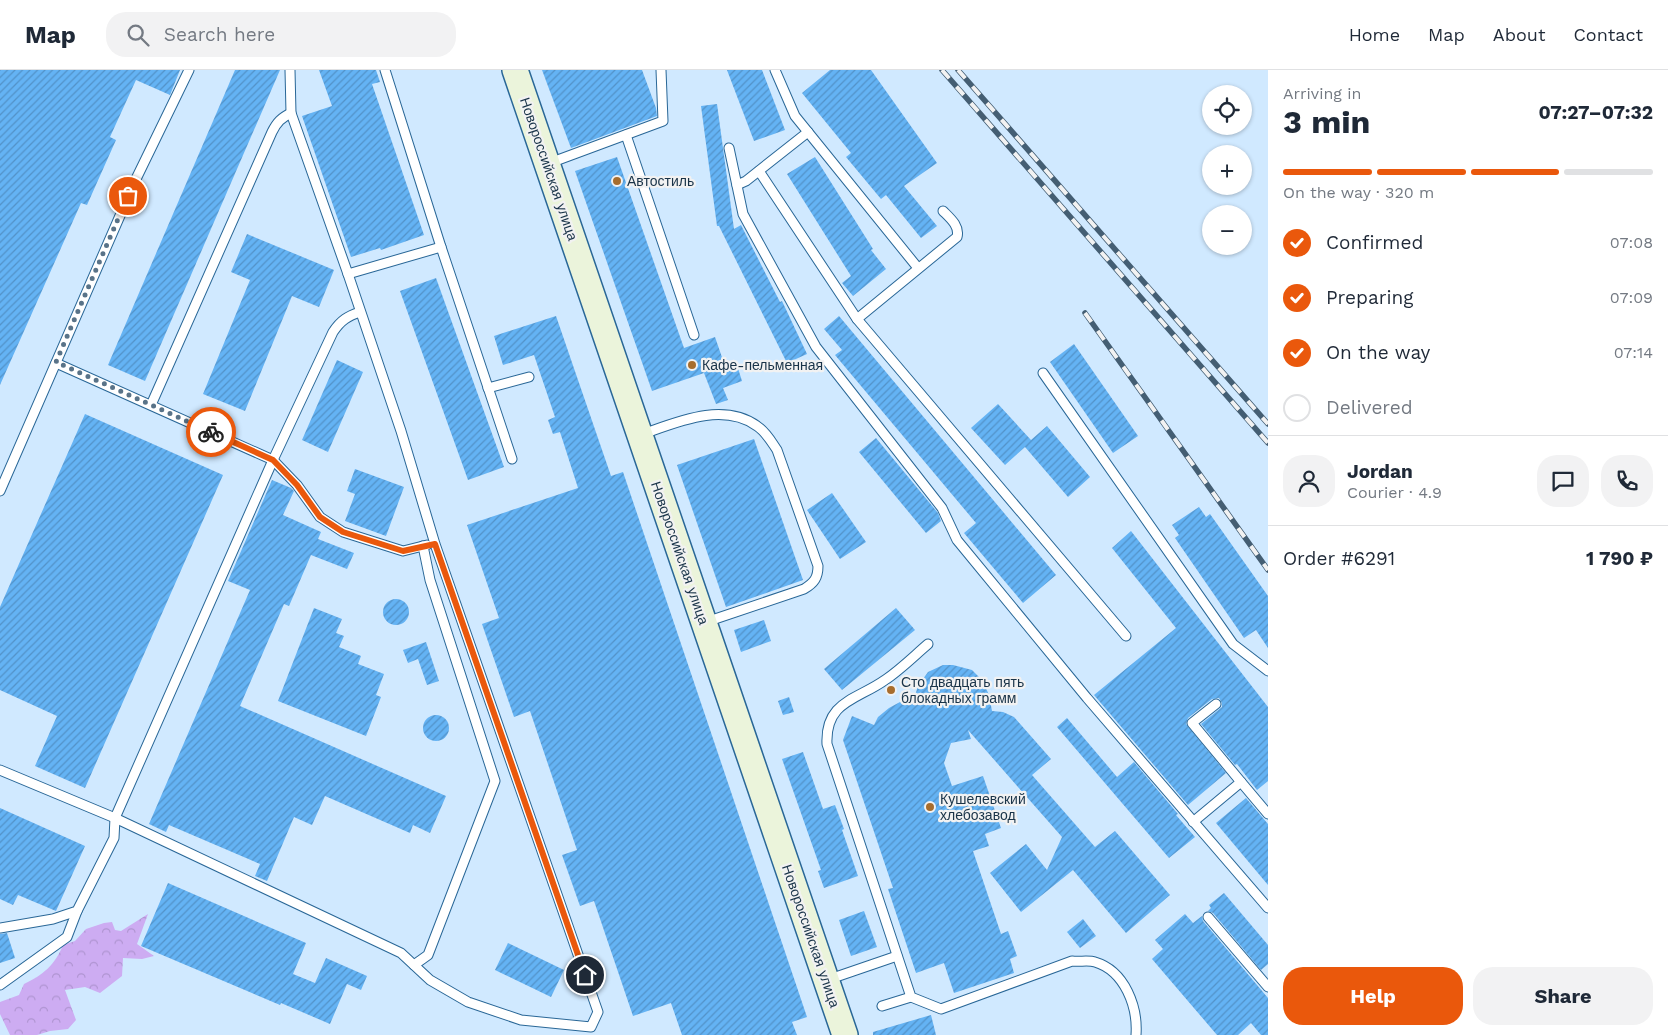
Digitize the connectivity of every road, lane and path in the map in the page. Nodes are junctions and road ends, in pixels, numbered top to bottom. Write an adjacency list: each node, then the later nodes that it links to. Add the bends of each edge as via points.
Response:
1 (189, 70): 22 (lane, via 136,179)
2 (290, 70): 8 (lane)
3 (385, 70): 16 (lane)
4 (515, 70): 12 (main road, Новороссийская улица)
5 (524, 70): 12 (main road, Новороссийская улица)
6 (661, 70): 10 (lane, via 663,121)
7 (775, 70): 9 (lane, via 795,116)
8 (291, 113): 18 (lane); 26 (lane, via 276,123)
9 (808, 132): 13 (lane); 17 (lane)
10 (626, 134): 12 (lane); 21 (lane)
11 (729, 148): 14 (lane)
12 (551, 162): 27 (main road, Новороссийская улица)
13 (759, 171): 14 (lane); 20 (lane)
14 (737, 185): 43 (lane, via 743,214 816,347 942,508 957,540)
15 (943, 210): 17 (lane, via 955,223 957,237)
16 (441, 247): 18 (lane); 25 (lane)
17 (918, 268): 20 (lane)
18 (348, 274): 19 (lane)
19 (360, 312): 29 (lane, via 339,322 333,332); 32 (lane)
20 (857, 319): 35 (lane)
21 (694, 335)
22 (56, 362): 26 (lane); 30 (lane)
23 (1043, 373): 37 (lane, via 1233,644)
24 (529, 377): 25 (lane)
25 (488, 388): 28 (lane)
26 (151, 405): 29 (lane)
27 (644, 434): 34 (main road, Новороссийская улица); 34 (lane, via 711,414 744,418 757,426 777,450 818,566 818,576 804,589)
28 (512, 459)
29 (273, 460): 33 (lane, via 297,485 320,517 343,532 403,551); 42 (lane)
30 (2, 481): 31 (lane)
31 (0, 491)
32 (435, 544): 33 (lane); 49 (lane, via 598,1012 591,1027 521,1020 468,1002 430,980)
33 (423, 546): 49 (lane, via 430,580 495,781 428,955)
34 (708, 622): 50 (main road, Новороссийская улица)
35 (1126, 636)
36 (928, 644): 48 (lane, via 886,679 841,706 826,730 827,744)
37 (1268, 671)
38 (1216, 704): 40 (lane, via 1192,723)
39 (0, 770): 42 (lane)
40 (1240, 782): 41 (lane); 43 (lane)
41 (1268, 814)
42 (114, 818): 45 (lane, via 114,838); 49 (lane, via 401,953)
43 (1194, 822): 44 (lane)
44 (1268, 908)
45 (77, 911): 47 (lane, via 53,919); 51 (lane, via 67,937)
46 (1208, 916): 52 (lane)
47 (0, 928)
48 (897, 956): 50 (lane); 53 (lane)
49 (414, 965)
50 (830, 978): 55 (main road, Новороссийская улица); 56 (main road, Новороссийская улица)
51 (0, 985)
52 (1268, 987)
53 (911, 997): 54 (lane); 57 (lane, via 941,1009 1072,962 1095,962 1113,970 1132,997)
54 (882, 1006)
55 (845, 1035)
56 (854, 1035)
57 (1136, 1035)

